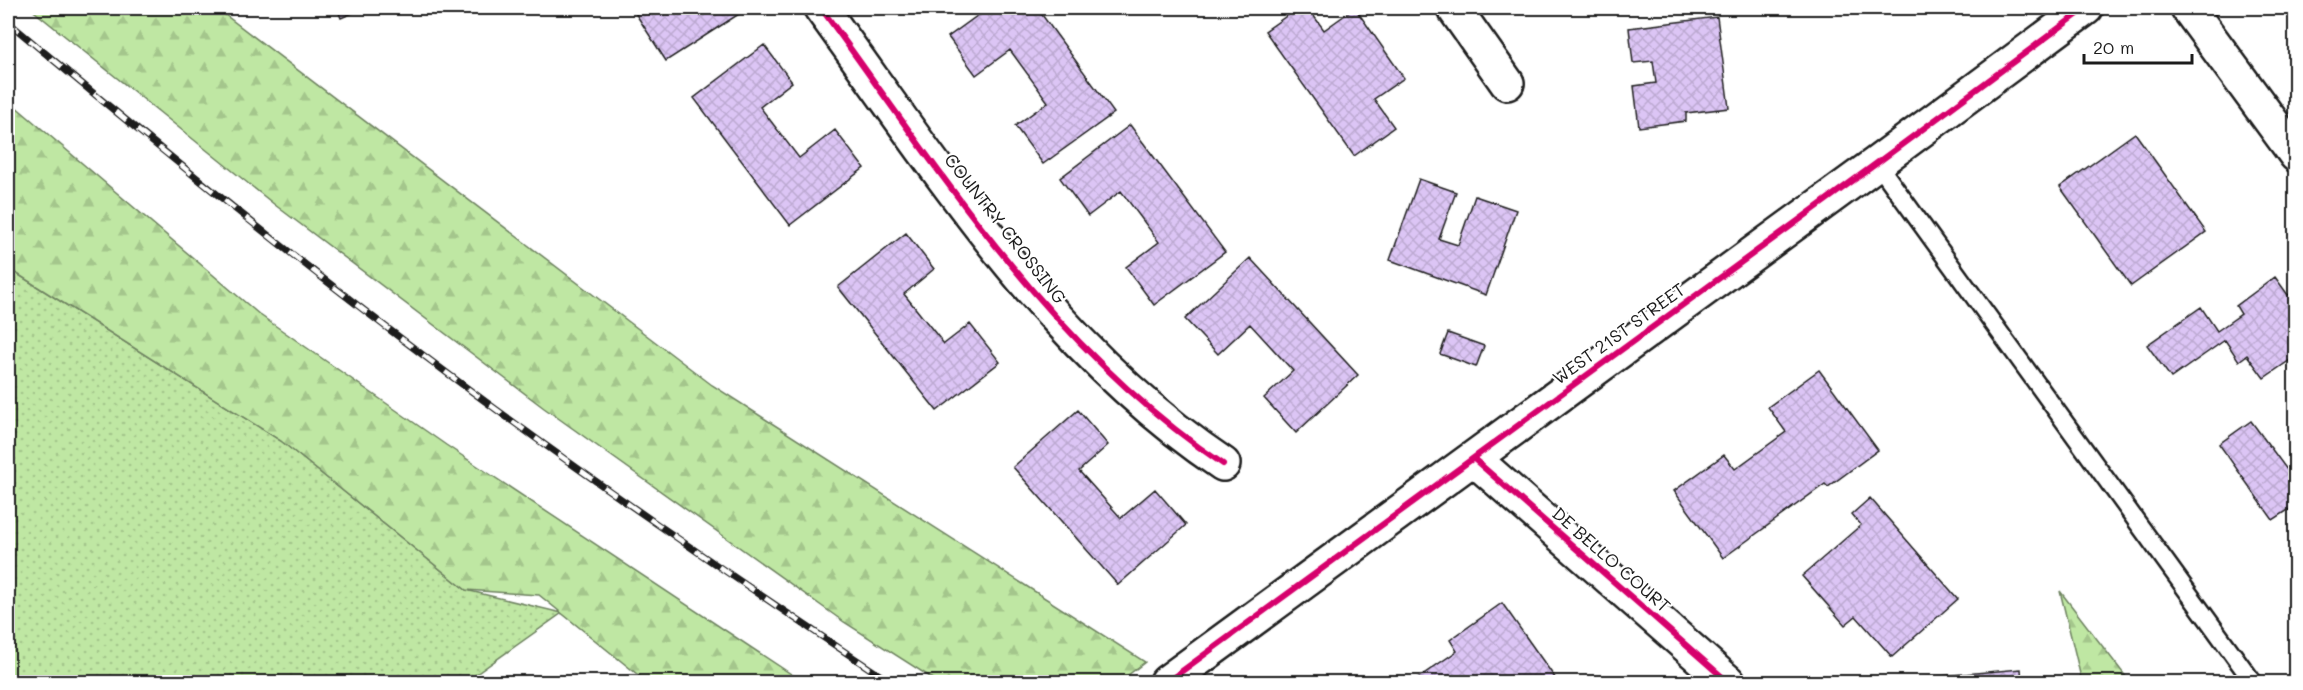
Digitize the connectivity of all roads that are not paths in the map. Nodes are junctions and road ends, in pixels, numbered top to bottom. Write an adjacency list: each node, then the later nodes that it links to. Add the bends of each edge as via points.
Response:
1 (821, 8): 9 (street, COUNTRY CROSSING, via 995,247 1037,298 1120,382)
2 (1454, 8): 5 (street)
3 (2086, 8): 7 (street, WEST 21ST STREET)
4 (2188, 8): 6 (street)
5 (1507, 83)
6 (2295, 155)
7 (1877, 163): 8 (street, WEST 21ST STREET); 12 (lane)
8 (1474, 459): 10 (street, WEST 21ST STREET); 11 (street, DE BELLO COURT)
9 (1223, 464)
10 (1167, 682)
11 (1728, 682)
12 (2253, 682)

